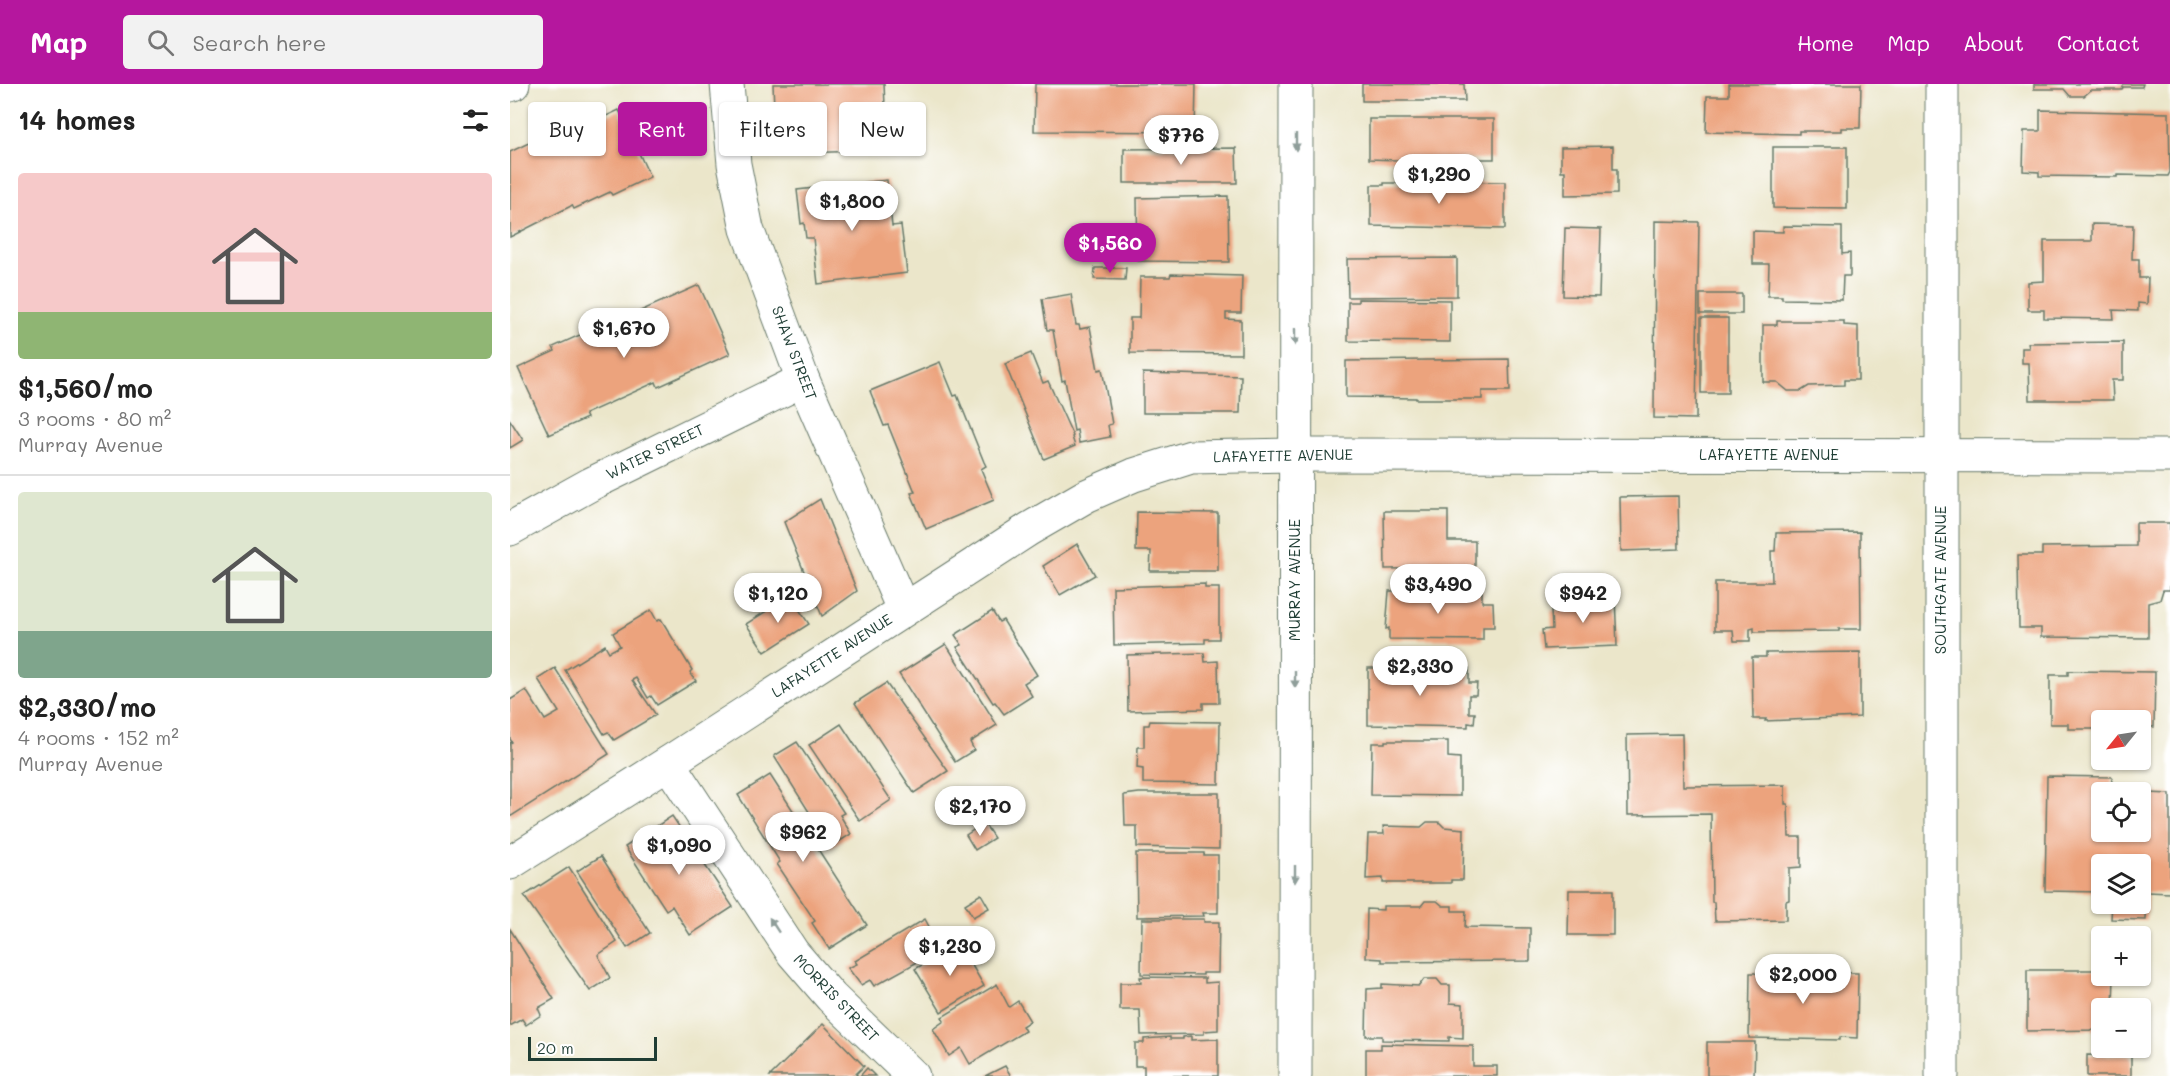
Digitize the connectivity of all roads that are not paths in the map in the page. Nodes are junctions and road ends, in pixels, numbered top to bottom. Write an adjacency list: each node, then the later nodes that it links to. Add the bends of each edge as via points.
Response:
1 (727, 84): 4 (street, SHAW STREET, via 734,164 747,229)
2 (1296, 84): 5 (street, MURRAY AVENUE, one-way to 5)
3 (1942, 84): 6 (street, SOUTHGATE AVENUE)
4 (803, 380): 8 (street, WATER STREET, via 591,484); 9 (street, SHAW STREET)
5 (1295, 454): 6 (street, LAFAYETTE AVENUE); 9 (street, LAFAYETTE AVENUE, via 1191,457 1134,475 1029,528); 13 (street, MURRAY AVENUE, one-way to 13)
6 (1941, 456): 7 (street, LAFAYETTE AVENUE); 14 (street, SOUTHGATE AVENUE)
7 (2170, 456)
8 (510, 530)
9 (903, 609): 10 (street, LAFAYETTE AVENUE)
10 (668, 764): 11 (street, LAFAYETTE AVENUE); 12 (street, MORRIS STREET, one-way to 10, via 831,997 793,954)
11 (510, 863)
12 (913, 1076)
13 (1295, 1076)
14 (1942, 1076)

